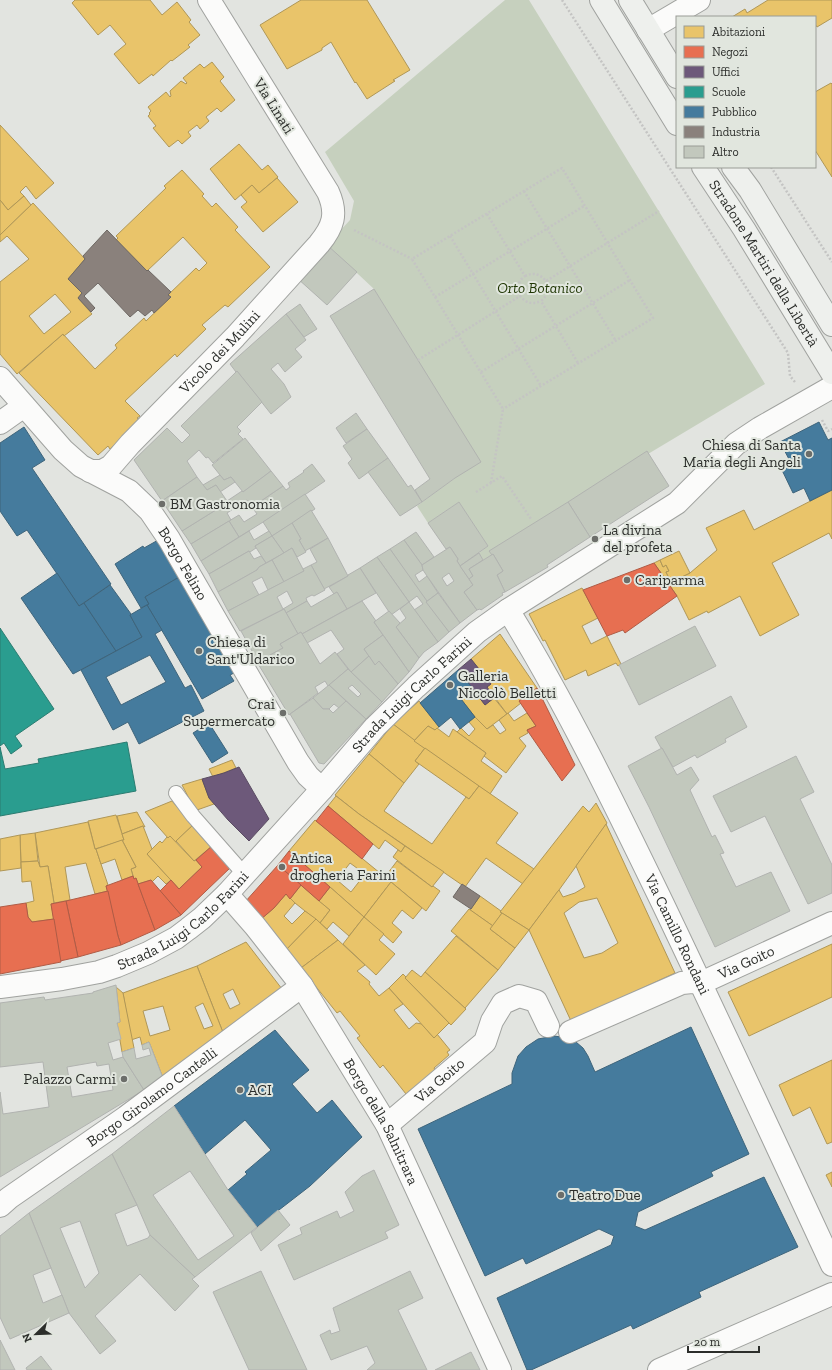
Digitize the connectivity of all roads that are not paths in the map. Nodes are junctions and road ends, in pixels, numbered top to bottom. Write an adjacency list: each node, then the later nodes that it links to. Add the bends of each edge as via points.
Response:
1 (209, 0): 10 (street, Via Linati, via 328,192 333,208)
2 (601, 0): 7 (main road)
3 (630, 0): 5 (main road)
4 (699, 0): 5 (street)
5 (648, 30): 6 (main road)
6 (676, 75)
7 (676, 122)
8 (734, 168): 11 (main road)
9 (706, 170): 12 (main road, Stradone Martiri della Libertà, via 718,187 751,222 801,304); 13 (main road, Stradone Martiri della Libertà)
10 (333, 219): 18 (street, Vicolo dei Mulini, via 326,236 319,244 112,466 102,471)
11 (832, 325)
12 (832, 347)
13 (832, 373)
14 (0, 378): 16 (street, Borgo Felino)
15 (832, 387): 19 (street, Strada Luigi Carlo Farini, via 736,444 677,504)
16 (24, 406): 17 (street); 18 (street, Borgo Felino, via 63,450)
17 (0, 423)
18 (90, 471): 20 (street, Borgo Felino, via 128,491 155,517 193,578 298,762)
19 (508, 610): 20 (street, Strada Luigi Carlo Farini, via 468,640 395,707); 25 (street, Via Camillo Rondani, via 592,759)
20 (322, 789): 22 (street, Strada Luigi Carlo Farini)
21 (176, 793): 22 (lane)
22 (244, 874): 23 (street, Strada Luigi Carlo Farini)
23 (227, 894): 26 (street, Borgo della Salnitrara); 27 (street, Strada Luigi Carlo Farini, via 188,929 132,960 82,976)
24 (832, 923): 25 (street, Via Goito)
25 (701, 983): 29 (street, Via Goito, via 682,983); 32 (street, Via Camillo Rondani)
26 (302, 986): 30 (street, Borgo della Salnitrara); 31 (street, Borgo Girolamo Cantelli, via 126,1117)
27 (0, 988)
28 (548, 1026): 30 (street, Via Goito, via 536,1001 518,996 503,1003 492,1021 485,1042)
29 (570, 1032)
30 (387, 1125): 34 (street, Borgo della Salnitrara)
31 (3, 1203)
32 (832, 1265)
33 (832, 1294): 35 (street)
34 (500, 1370)
35 (659, 1370)

